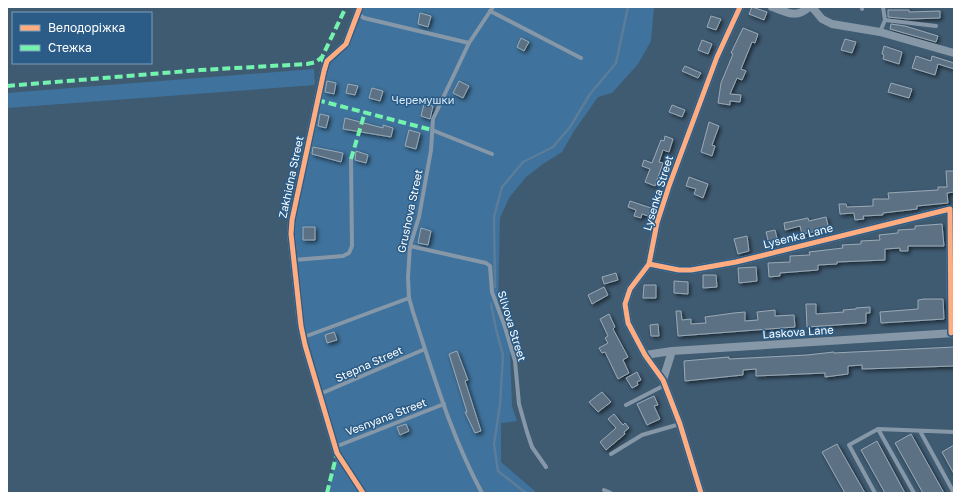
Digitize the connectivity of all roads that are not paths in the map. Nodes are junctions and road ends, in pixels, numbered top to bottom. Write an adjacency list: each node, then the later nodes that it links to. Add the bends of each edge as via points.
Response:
1 (740, 7): 18 (street, Lysenka Street, via 718,57 669,186 657,223)
2 (772, 7): 3 (street, via 797,15)
3 (810, 7): 9 (street, via 822,19 832,24)
4 (883, 7): 7 (lane)
5 (491, 9): 10 (lane, Grushova Street); 12 (lane)
6 (359, 11): 10 (lane, via 364,18); 17 (street, Zakhidna Street, via 346,44 327,61 324,71 292,220)
7 (885, 20): 8 (lane); 9 (lane)
8 (936, 26)
9 (880, 32): 11 (street)
10 (468, 43): 13 (lane, Grushova Street, via 440,99)
11 (954, 53)
12 (580, 58)
13 (432, 130): 14 (lane); 16 (lane, Grushova Street, via 420,210)
14 (492, 154)
15 (350, 159): 17 (lane, via 352,246 349,253 342,256)
16 (410, 246): 19 (lane, Grushova Street); 35 (lane, Slivova Street, via 490,266 492,292 515,361 520,404 527,432 532,447)
17 (294, 260): 21 (street, Zakhidna Street)
18 (649, 264): 20 (street, Lysenka Lane, via 691,270 736,262 950,209); 24 (street, Lysenka Street, via 630,290 625,304 628,323)
19 (409, 298): 21 (lane); 22 (lane, Grushova Street)
20 (952, 333): 23 (street, Laskova Lane)
21 (304, 337): 26 (street, Zakhidna Street)
22 (425, 349): 26 (lane, Stepna Street); 27 (lane, Grushova Street)
23 (672, 351): 24 (street, Laskova Lane); 25 (street)
24 (645, 355): 25 (street, Lysenka Street)
25 (664, 382): 28 (lane); 29 (street, Lysenka Street)
26 (320, 394): 33 (street, Zakhidna Street)
27 (444, 404): 33 (lane, Vesnyana Street); 39 (lane, Grushova Street, via 466,464)
28 (626, 405)
29 (680, 424): 34 (lane, via 642,435); 41 (street, Lysenka Street)
30 (878, 429): 31 (lane); 42 (lane, via 849,445); 43 (lane)
31 (920, 430): 32 (lane); 37 (lane)
32 (954, 432)
33 (336, 450): 38 (street, Zakhidna Street)
34 (611, 454)
35 (546, 467)
36 (604, 490): 40 (lane)
37 (954, 492)
38 (362, 493)
39 (482, 493)
40 (611, 493)
41 (701, 493)
42 (875, 493)
43 (914, 493)

